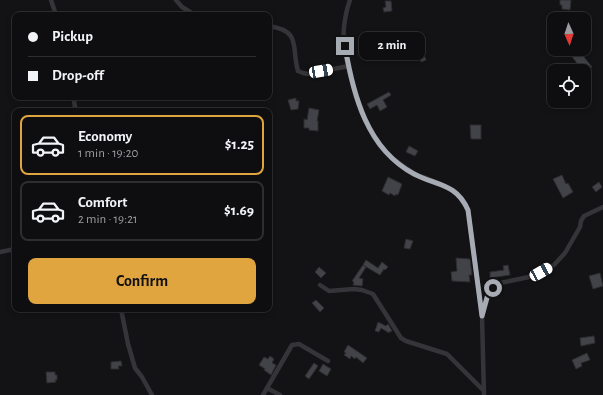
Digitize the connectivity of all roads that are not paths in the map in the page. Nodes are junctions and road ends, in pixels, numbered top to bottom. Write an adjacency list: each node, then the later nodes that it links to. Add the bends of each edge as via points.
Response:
1 (52, 0): 4 (street)
2 (176, 0): 5 (street)
3 (350, 0): 7 (street, via 344,27)
4 (55, 12)
5 (190, 12)
6 (272, 26): 7 (street, via 281,28 292,37 298,71 308,74)
7 (349, 66): 13 (street, via 360,109 378,143 392,158 414,174 451,189 460,196 468,210)
8 (603, 207): 13 (street, via 584,216 565,253 554,265 529,277 500,283 493,288 488,294)
9 (12, 250): 10 (street)
10 (0, 252)
11 (320, 285): 16 (street, via 329,291 354,289 373,294 406,342 447,354)
12 (122, 312): 17 (street, via 135,368)
13 (482, 316): 16 (street)
14 (328, 360): 15 (street, via 299,344 292,345)
15 (267, 388): 18 (street); 19 (street)
16 (484, 393)
17 (152, 395)
18 (263, 395)
19 (280, 395)

